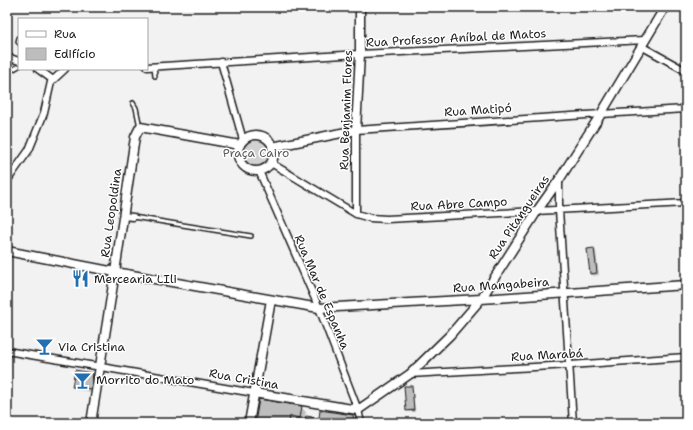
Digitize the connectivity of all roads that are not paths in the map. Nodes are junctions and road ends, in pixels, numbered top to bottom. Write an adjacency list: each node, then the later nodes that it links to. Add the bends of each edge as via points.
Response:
1 (360, 7): 4 (street, Rua Benjamim Flores)
2 (665, 7): 3 (street, Rua Pitangueiras)
3 (643, 43): 4 (street, Rua Professor Aníbal de Matos); 13 (street); 19 (street, Rua Pitangueiras)
4 (360, 54): 7 (street, Rua Professor Aníbal de Matos); 21 (street, Rua Benjamim Flores)
5 (7, 58): 6 (street)
6 (18, 61)
7 (221, 62): 8 (street, Rua Professor Aníbal de Matos); 22 (street)
8 (154, 66): 10 (street, Rua Professor Aníbal de Matos); 15 (lane)
9 (18, 67): 14 (lane)
10 (148, 67)
11 (39, 70): 16 (street)
12 (64, 70): 16 (street)
13 (686, 71)
14 (7, 73)
15 (155, 76)
16 (53, 80): 27 (street, via 44,113 29,150)
17 (133, 103): 20 (lane)
18 (686, 109): 19 (street, Rua Matipó)
19 (601, 114): 21 (street, Rua Matipó); 26 (street, Rua Pitangueiras)
20 (140, 127): 22 (street); 32 (street, Rua Leopoldina, via 135,137)
21 (356, 130): 23 (street, Rua Matipó); 31 (street, Rua Benjamim Flores)
22 (241, 143): 23 (street, via 248,137 260,136 270,142); 25 (street, via 238,150 241,164 249,170)
23 (272, 147): 24 (street)
24 (271, 164): 25 (street); 31 (street, Rua Abre Campo)
25 (259, 171): 41 (street, Rua Mar de Espanha)
26 (559, 180): 29 (street); 30 (street, Rua Pitangueiras)
27 (7, 181)
28 (686, 203): 29 (street, Rua Abre Campo)
29 (559, 210): 30 (street, Rua Abre Campo); 38 (street)
30 (537, 211): 31 (street, Rua Abre Campo, via 387,219); 39 (street, Rua Pitangueiras)
31 (356, 214)
32 (123, 216): 33 (street); 36 (street, Rua Leopoldina)
33 (133, 217): 34 (lane)
34 (251, 236)
35 (7, 251): 36 (street, Rua Mangabeira)
36 (115, 272): 40 (street, Rua Mangabeira); 45 (street, Rua Leopoldina)
37 (686, 286): 38 (street, Rua Mangabeira)
38 (564, 293): 39 (street, Rua Mangabeira); 44 (street)
39 (481, 299): 41 (street, Rua Mangabeira); 46 (street, Rua Pitangueiras, via 450,335)
40 (270, 300): 41 (street, Rua Mangabeira); 47 (street)
41 (318, 308): 48 (street, Rua Mar de Espanha)
42 (7, 351): 45 (street, Rua Cristina)
43 (686, 357): 44 (street, Rua Marabá)
44 (570, 365): 46 (street, Rua Marabá); 52 (street)
45 (100, 366): 47 (street, Rua Cristina); 49 (street, Rua Leopoldina)
46 (410, 374): 48 (street, Rua Pitangueiras)
47 (254, 393): 48 (street, Rua Cristina); 50 (street)
48 (358, 410): 51 (street, Rua Mar de Espanha)
49 (91, 423)
50 (248, 423)
51 (361, 423)
52 (573, 423)

